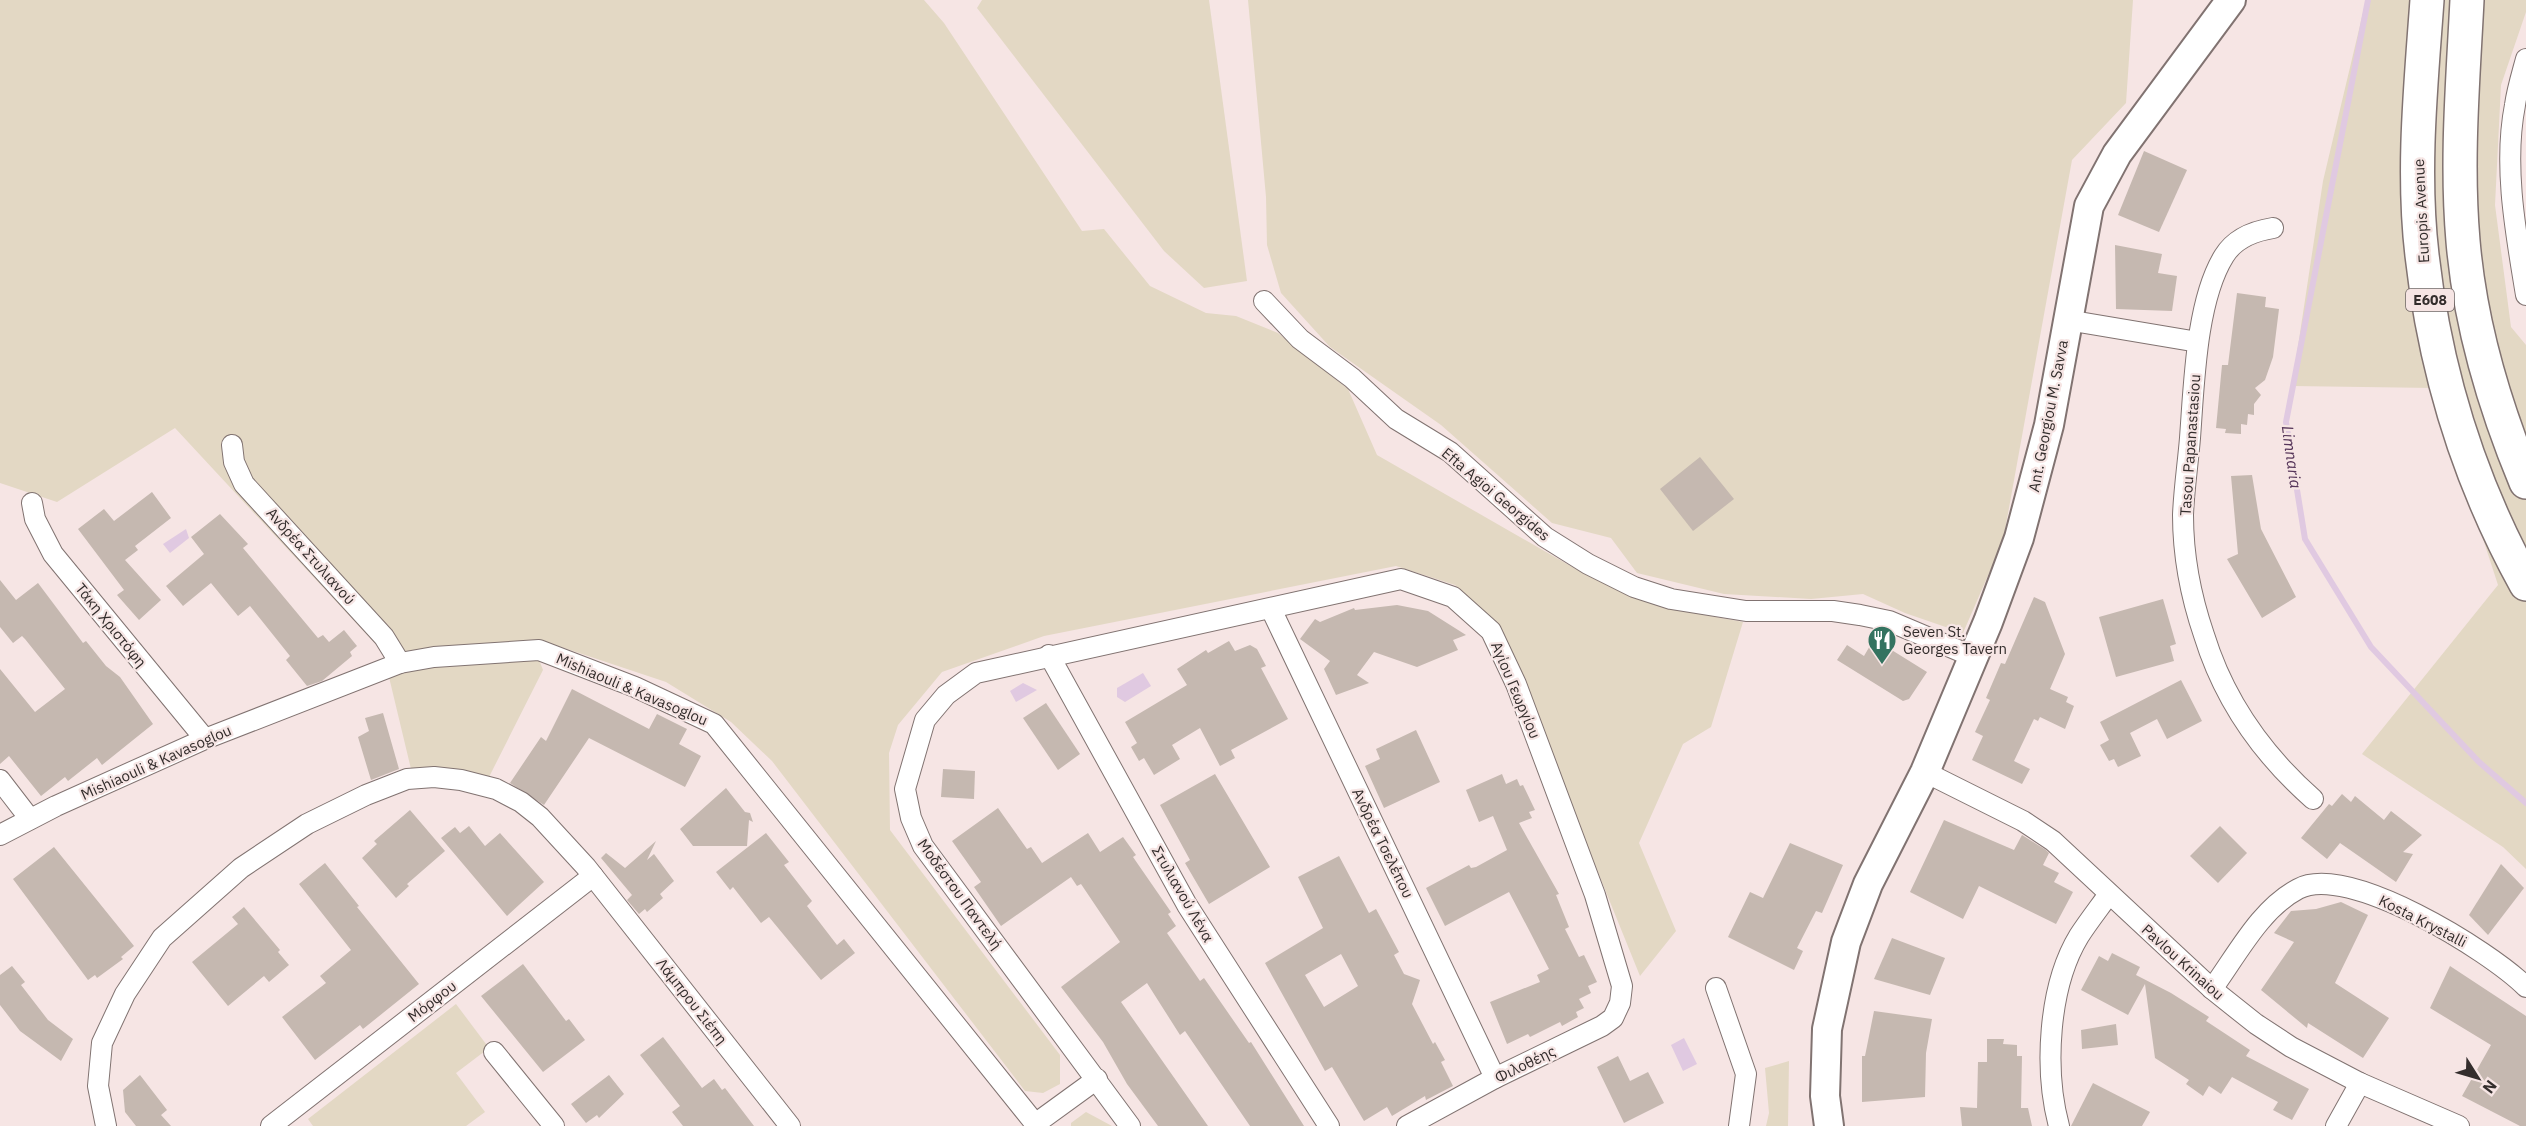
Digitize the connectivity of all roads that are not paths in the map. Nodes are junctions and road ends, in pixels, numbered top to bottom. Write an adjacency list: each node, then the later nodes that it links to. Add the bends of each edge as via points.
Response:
1 (2230, 0): 8 (main road, Ant. Georgiou M. Savva, via 2098,185 2088,206)
2 (2427, 0): 13 (highway, Europis Avenue / E608, via 2418,143 2422,255 2441,363 2472,471)
3 (2467, 0): 11 (highway, E608, via 2460,141 2463,242 2483,361)
4 (2526, 59): 6 (street, via 2514,105 2511,150 2517,244)
5 (2273, 228): 9 (street, Tasou Papanastasiou, via 2253,231 2224,255)
6 (2526, 295)
7 (1264, 301): 16 (street, Efta Agioi Georgides, via 1300,339 1352,378 1396,419 1450,452 1545,537 1588,564 1671,599 1746,611 1833,611 1889,621)
8 (2067, 320): 9 (street); 16 (main road, Ant. Georgiou M. Savva, via 2034,489)
9 (2198, 342): 21 (street, Tasou Papanastasiou, via 2183,515 2190,584 2204,636 2232,703 2283,772)
10 (232, 445): 17 (street, Ανδρέα Στυλιανού, via 234,462 244,484 384,637)
11 (2526, 482)
12 (32, 503): 18 (street, Τάκη Χριστόφη, via 35,519 53,554)
13 (2526, 584)
14 (1271, 609): 15 (street, Αγίου Γεωργίου); 26 (street, Αγίου Γεωργίου, via 1401,579 1453,597 1491,631 1516,684 1595,895); 31 (street, Ανδρέα Τσελέπου)
15 (1049, 655): 32 (street, Μοδέστου Παντελή, via 976,672 946,695 925,720 905,789 923,846); 40 (street, Στυλιανού Λένα, via 1186,906)
16 (1974, 657): 19 (main road, Ant. Georgiou M. Savva)
17 (400, 663): 18 (street, Mishiaouli & Kavasoglou); 34 (street, Mishiaouli & Kavasoglou, via 539,650 635,687 714,724)
18 (205, 739): 22 (street, Mishiaouli & Kavasoglou)
19 (1925, 772): 25 (street, Pavlou Krinaiou, via 2023,821 2053,841); 43 (main road, Ant. Georgiou M. Savva, via 1868,885 1846,942 1827,1029)
20 (0, 780): 22 (street)
21 (2313, 799)
22 (30, 819): 23 (street, Mishiaouli & Kavasoglou)
23 (0, 835)
24 (593, 876): 35 (street, Λάμπρου Σιέπη, via 548,824 521,802 496,789 461,780 407,779 307,824 241,868 162,938 125,994 102,1043 98,1086); 36 (street, Μόρφου); 38 (street, Λάμπρου Σιέπη)
25 (2109, 894): 29 (street, Pavlou Krinaiou); 44 (street, via 2078,938 2059,991 2048,1061)
26 (1622, 986): 31 (street, Φιλοθέης, via 1613,1018 1602,1026)
27 (2526, 987): 29 (street, Kosta Krystalli, via 2485,953 2406,909 2336,884 2318,883 2300,887 2270,910)
28 (1716, 988): 42 (street, via 1746,1074)
29 (2212, 989): 33 (street, Pavlou Krinaiou, via 2290,1047)
30 (494, 1052): 37 (street)
31 (1495, 1078): 41 (street, Φιλοθέης)
32 (1097, 1079): 34 (street); 39 (street, Μοδέστου Παντελή)
33 (2360, 1083): 45 (street); 46 (street, Pavlou Krinaiou)
34 (1036, 1125)
35 (106, 1126)
36 (271, 1126)
37 (554, 1126)
38 (790, 1126)
39 (1130, 1126)
40 (1329, 1126)
41 (1407, 1126)
42 (1739, 1126)
43 (1828, 1126)
44 (2059, 1126)
45 (2336, 1126)
46 (2459, 1126)

